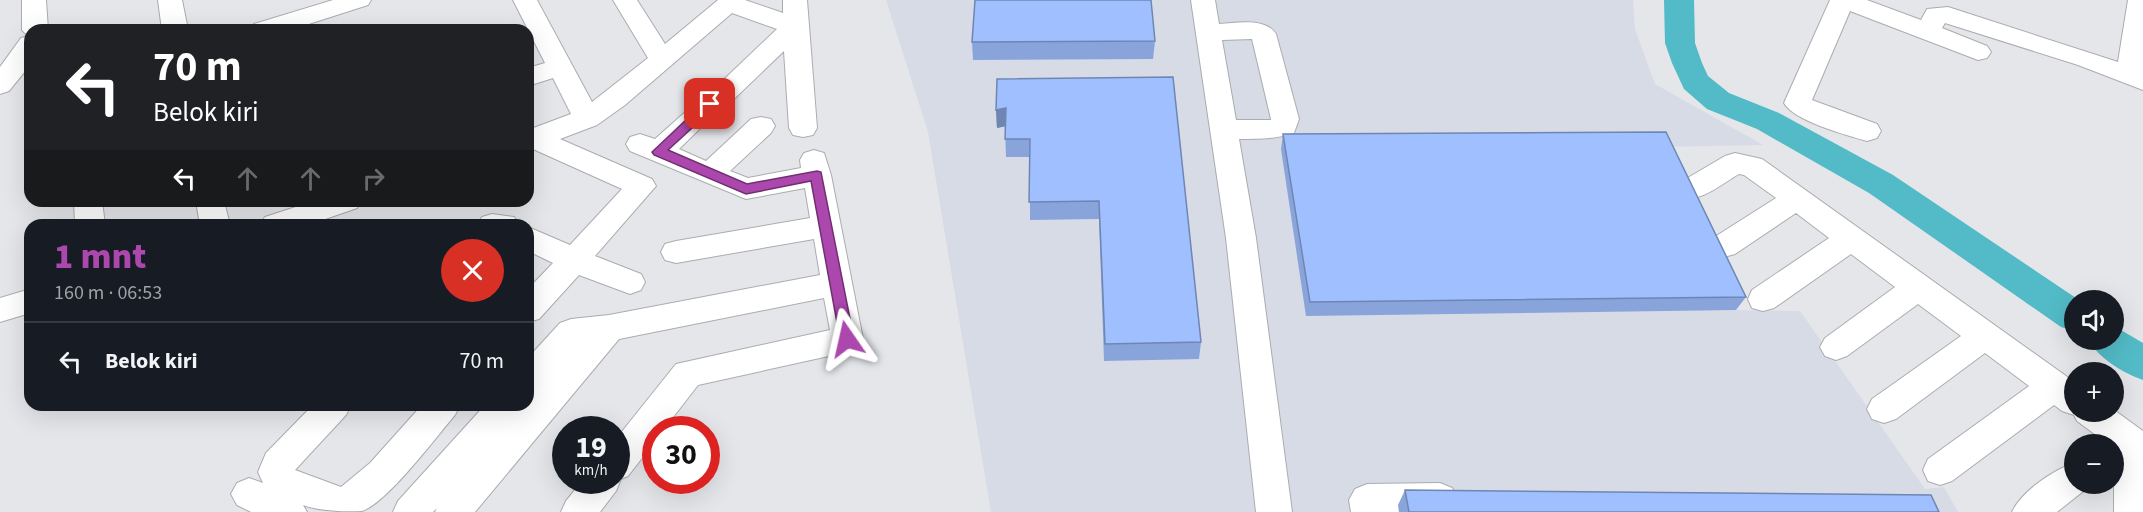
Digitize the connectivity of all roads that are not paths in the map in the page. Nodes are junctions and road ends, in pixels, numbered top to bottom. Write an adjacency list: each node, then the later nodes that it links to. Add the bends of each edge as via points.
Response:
1 (34, 0): 11 (street)
2 (170, 0): 12 (street)
3 (359, 0): 13 (street)
4 (525, 0): 19 (street)
5 (624, 0): 18 (street)
6 (1203, 0): 14 (street)
7 (1843, 0): 15 (street); 27 (street, via 1797,103)
8 (2140, 0): 20 (street, via 2136,15)
9 (724, 4): 10 (street); 18 (street)
10 (795, 13): 25 (street); 31 (street, via 718,98 649,148)
11 (36, 24)
12 (174, 24)
13 (282, 24)
14 (1208, 32): 26 (street); 26 (street, via 1263,34 1286,119 1284,126 1272,130)
15 (1928, 32): 16 (street); 20 (street, via 1936,15 1948,15)
16 (1978, 52)
17 (24, 55): 22 (street)
18 (662, 61): 23 (street)
19 (560, 67): 21 (street); 23 (street)
20 (2137, 69)
21 (534, 75)
22 (0, 85)
23 (587, 118): 28 (street)
24 (761, 126): 31 (street)
25 (803, 128)
26 (1224, 129): 76 (street)
27 (1867, 130)
28 (534, 139)
29 (534, 141): 41 (street, via 642,186)
30 (1743, 146): 53 (street)
31 (710, 174): 36 (street, via 746,189 815,168)
32 (1689, 190): 33 (street, via 1735,163 1743,163)
33 (1797, 199): 37 (street); 39 (street)
34 (329, 207): 35 (street)
35 (293, 219)
36 (826, 226): 40 (street); 43 (street)
37 (1851, 238): 44 (street); 45 (street)
38 (534, 241): 41 (street)
39 (1724, 246)
40 (676, 252)
41 (573, 260): 42 (street); 47 (street)
42 (630, 282)
43 (837, 284): 49 (street); 60 (street, via 847,339 688,374)
44 (1918, 287): 50 (street); 51 (street)
45 (1764, 299)
46 (24, 303): 48 (street)
47 (534, 303)
48 (0, 310)
49 (609, 327): 52 (street, via 571,332); 74 (street)
50 (1985, 336): 54 (street); 56 (street)
51 (1836, 347)
52 (534, 374)
53 (2064, 385)
54 (2064, 385)
55 (2064, 391): 66 (street)
56 (1884, 409)
57 (328, 411): 58 (street, via 278,464 275,472 278,479 343,504 373,483)
58 (438, 411)
59 (501, 411): 73 (street)
60 (659, 416)
61 (2104, 422): 64 (street)
62 (2122, 422): 64 (street)
63 (642, 438): 65 (street)
64 (2131, 441): 78 (street)
65 (630, 450)
66 (1940, 470)
67 (2064, 487): 71 (street)
68 (249, 494): 72 (street)
69 (594, 494): 75 (street)
70 (1474, 499): 77 (street, via 1367,500)
71 (2039, 509)
72 (289, 512)
73 (411, 512)
74 (453, 512)
75 (580, 512)
76 (1274, 512)
77 (1369, 512)
78 (2132, 512)

